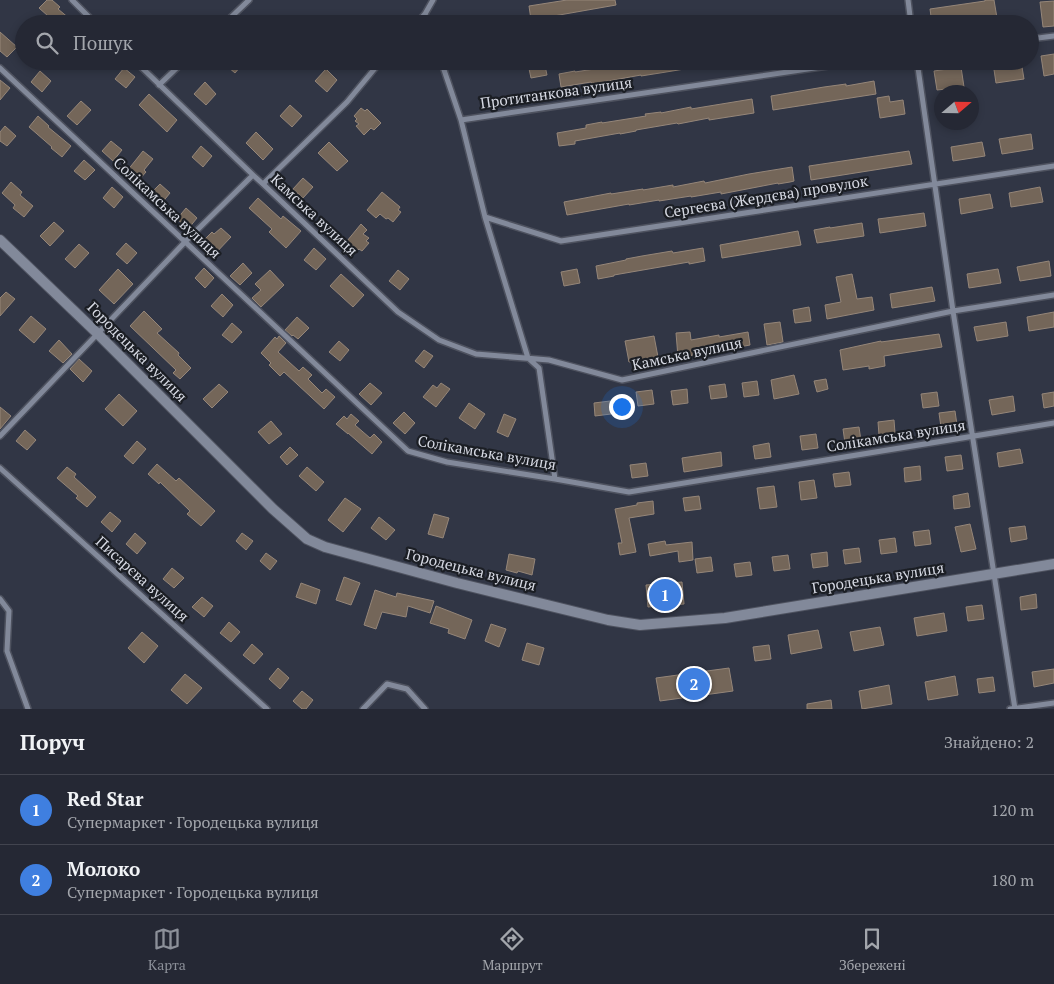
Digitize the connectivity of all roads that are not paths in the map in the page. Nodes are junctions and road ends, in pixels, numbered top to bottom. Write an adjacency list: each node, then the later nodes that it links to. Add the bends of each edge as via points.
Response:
1 (72, 0): 6 (street)
2 (82, 0): 6 (street)
3 (249, 0): 9 (street)
4 (433, 0): 7 (street)
5 (908, 0): 10 (street)
6 (77, 5): 8 (street)
7 (425, 14)
8 (87, 15)
9 (233, 15)
10 (910, 15)
11 (1054, 36): 12 (street)
12 (1039, 38)
13 (0, 68): 28 (street, Солікамська вулиця)
14 (144, 70): 20 (street, Камська вулиця)
15 (175, 70): 20 (street)
16 (374, 70): 25 (street, via 347,102)
17 (444, 70): 21 (street)
18 (801, 70): 21 (street, Протитанкова вулиця)
19 (918, 70): 24 (street)
20 (159, 85): 23 (street, Камська вулиця)
21 (460, 120): 26 (street)
22 (1054, 166): 24 (street, Сергеєва (Жердєва) провулок)
23 (253, 175): 25 (street, Камська вулиця); 28 (street)
24 (935, 183): 26 (street, Сергеєва (Жердєва) провулок, via 561,241); 30 (street)
25 (263, 184): 32 (street, Камська вулиця, via 398,312 440,340 476,354)
26 (485, 217): 32 (street)
27 (0, 240): 31 (main road, Городецька вулиця)
28 (185, 242): 31 (street); 37 (street, Солікамська вулиця, via 408,452 447,462)
29 (1054, 295): 30 (street, Камська вулиця)
30 (953, 311): 32 (street, Камська вулиця, via 622,380 549,360); 35 (street)
31 (97, 332): 34 (street); 39 (main road, Городецька вулиця, via 300,533 307,539 352,555 608,620 640,625 725,618)
32 (528, 358): 37 (street, via 539,368)
33 (1054, 423): 35 (street, Солікамська вулиця)
34 (0, 436)
35 (973, 436): 37 (street, Солікамська вулиця, via 629,492); 39 (street)
36 (0, 468): 43 (street, Писарєва вулиця)
37 (555, 479)
38 (1054, 564): 39 (main road, Городецька вулиця)
39 (994, 574): 47 (street)
40 (0, 599): 42 (street, via 8,611 6,651)
41 (1054, 703): 47 (street)
42 (28, 709)
43 (268, 709)
44 (363, 709): 45 (street, via 387,684 407,689)
45 (425, 709)
46 (1010, 709): 47 (street)
47 (1014, 709)

